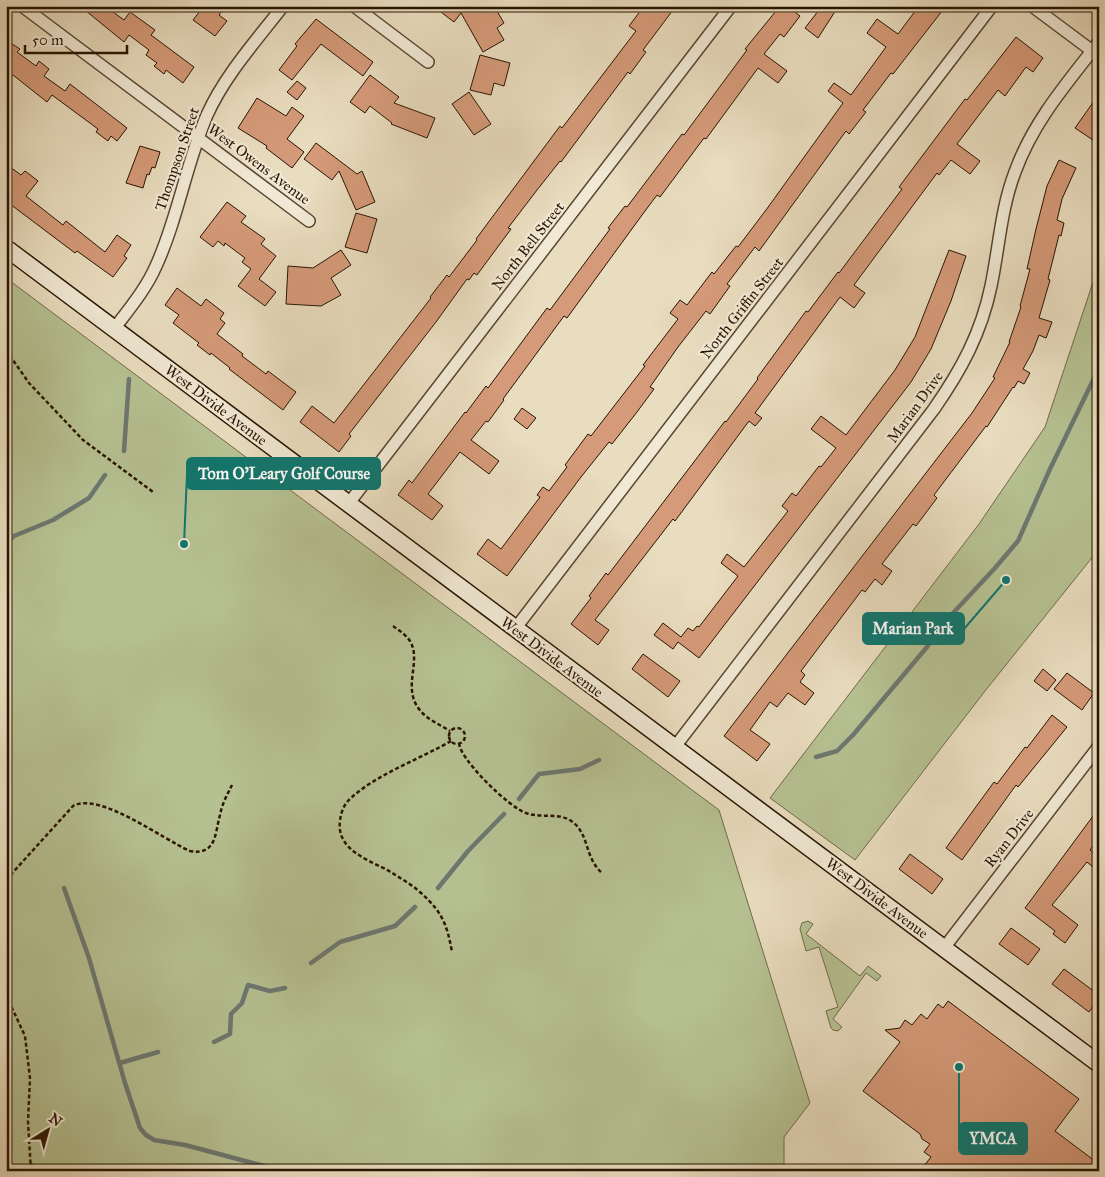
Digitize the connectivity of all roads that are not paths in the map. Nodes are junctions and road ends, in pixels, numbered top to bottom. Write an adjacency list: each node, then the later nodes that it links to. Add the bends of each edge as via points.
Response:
1 (22, 6): 9 (street, West Owens Avenue)
2 (283, 6): 9 (street, Thompson Street, via 223,86)
3 (354, 6): 8 (street)
4 (731, 6): 13 (street, North Bell Street)
5 (992, 6): 14 (street, North Griffin Street)
6 (1032, 6): 7 (street)
7 (1096, 50): 16 (street, Marian Drive, via 1051,104 1022,154 1007,199 986,306 972,348 961,368 934,409)
8 (428, 62)
9 (198, 138): 10 (street, West Owens Avenue); 12 (street, Thompson Street, via 156,267)
10 (309, 221)
11 (6, 248): 12 (street, West Divide Avenue)
12 (114, 329): 13 (street, West Divide Avenue)
13 (349, 503): 14 (street, West Divide Avenue)
14 (515, 629): 16 (street, West Divide Avenue)
15 (1099, 746): 17 (street, Ryan Drive)
16 (674, 748): 17 (street, West Divide Avenue)
17 (944, 948): 18 (street, West Divide Avenue)
18 (1099, 1064)

